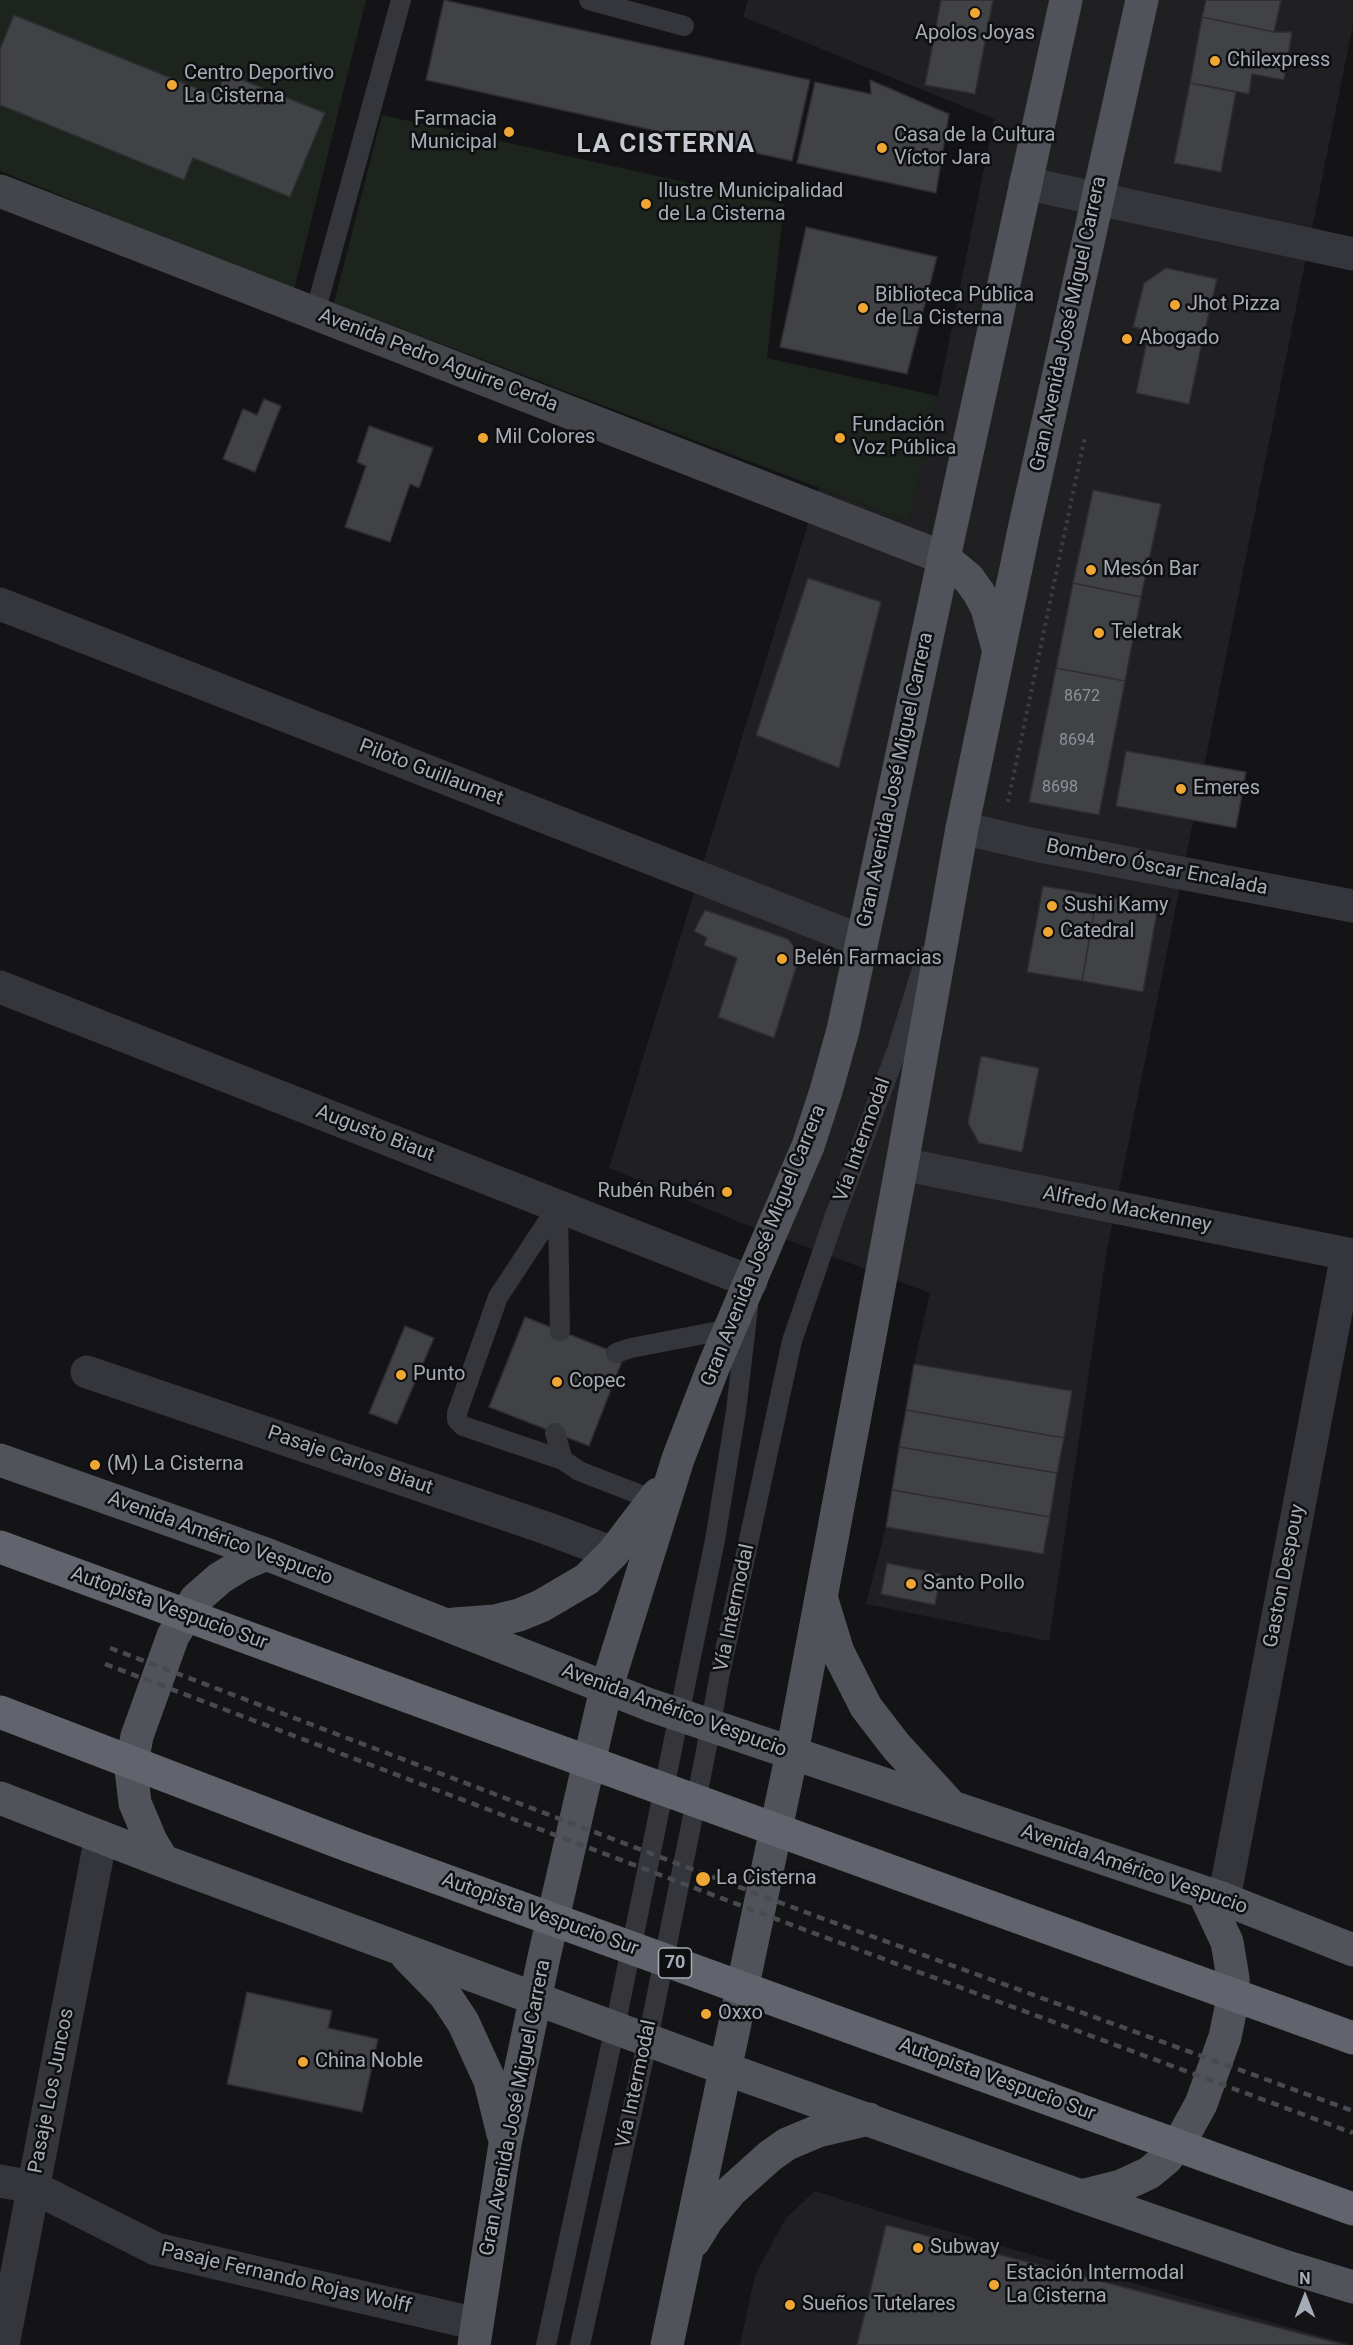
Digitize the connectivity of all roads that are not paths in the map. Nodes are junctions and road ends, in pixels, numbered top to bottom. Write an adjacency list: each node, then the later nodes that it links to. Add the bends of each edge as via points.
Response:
1 (401, 0): 10 (lane)
2 (589, 0): 5 (lane)
3 (1066, 0): 6 (main road, Gran Avenida José Miguel Carrera)
4 (1142, 0): 8 (main road, Gran Avenida José Miguel Carrera)
5 (684, 26)
6 (1025, 183): 8 (street); 11 (main road, Gran Avenida José Miguel Carrera)
7 (0, 190): 10 (street, Avenida Pedro Aguirre Cerda)
8 (1097, 199): 9 (street); 13 (main road, Gran Avenida José Miguel Carrera)
9 (1353, 254)
10 (315, 313): 11 (street, Avenida Pedro Aguirre Cerda)
11 (944, 558): 13 (main road, via 979,593 995,630); 17 (main road, Gran Avenida José Miguel Carrera)
12 (0, 604): 17 (street, Piloto Guillaumet)
13 (999, 652): 14 (main road, Gran Avenida José Miguel Carrera)
14 (962, 828): 15 (main road, Gran Avenida José Miguel Carrera); 16 (street, Bombero Óscar Encalada)
15 (950, 887): 19 (main road, Gran Avenida José Miguel Carrera); 40 (lane, Vía Intermodal, via 897,1050 792,1341)
16 (1353, 906)
17 (862, 941): 22 (main road, Gran Avenida José Miguel Carrera, via 826,1091 808,1146)
18 (0, 987): 20 (street, Augusto Biaut)
19 (902, 1164): 21 (street, Alfredo Mackenney); 35 (main road, Gran Avenida José Miguel Carrera)
20 (558, 1206): 22 (street, Augusto Biaut); 24 (lane); 30 (lane, via 498,1297 457,1420 463,1426)
21 (1350, 1254): 46 (street, Gaston Despouy)
22 (751, 1282): 23 (main road, Gran Avenida José Miguel Carrera); 39 (lane, Vía Intermodal, via 716,1540)
23 (730, 1329): 25 (lane); 28 (main road, Gran Avenida José Miguel Carrera)
24 (560, 1331)
25 (616, 1353)
26 (87, 1372): 33 (street, Pasaje Carlos Biaut)
27 (555, 1433): 30 (lane)
28 (678, 1459): 31 (main road); 37 (main road, Gran Avenida José Miguel Carrera)
29 (0, 1460): 34 (main road, Avenida Américo Vespucio)
30 (563, 1460): 31 (lane, via 595,1479)
31 (654, 1500): 33 (main road)
32 (0, 1547): 51 (highway, Autopista Vespucio Sur)
33 (613, 1553): 36 (main road, via 587,1579 541,1606 495,1621)
34 (267, 1554): 36 (main road, Avenida Américo Vespucio); 45 (main road, via 220,1578 196,1599 173,1636 133,1752 135,1803)
35 (821, 1595): 41 (main road, Gran Avenida José Miguel Carrera); 43 (main road, via 838,1652 866,1707 915,1768)
36 (448, 1624): 37 (main road, Avenida Américo Vespucio)
37 (604, 1700): 39 (main road, Avenida Américo Vespucio); 49 (main road, Gran Avenida José Miguel Carrera)
38 (0, 1712): 59 (highway, Autopista Vespucio Sur / 70, via 347,1845)
39 (677, 1727): 40 (main road, Avenida Américo Vespucio); 50 (lane, Vía Intermodal)
40 (709, 1739): 41 (main road, Avenida Américo Vespucio); 52 (lane, Vía Intermodal)
41 (789, 1768): 43 (main road, Avenida Américo Vespucio); 53 (main road, Gran Avenida José Miguel Carrera)
42 (0, 1798): 44 (main road)
43 (956, 1810): 46 (main road, Avenida Américo Vespucio)
44 (101, 1837): 45 (main road); 57 (street, Pasaje Los Juncos)
45 (163, 1861): 47 (main road)
46 (1214, 1896): 48 (main road, Avenida Américo Vespucio); 58 (main road, via 1230,1958 1233,1998 1225,2037 1192,2123 1166,2159 1149,2173 1101,2193)
47 (399, 1949): 49 (main road); 55 (main road, via 445,1995 463,2022 490,2081)
48 (1353, 1950)
49 (536, 1997): 50 (main road); 55 (main road, Gran Avenida José Miguel Carrera)
50 (615, 2027): 52 (main road); 64 (lane, Vía Intermodal)
51 (1353, 2038)
52 (648, 2039): 53 (main road); 65 (lane, Vía Intermodal)
53 (726, 2068): 54 (main road); 60 (main road, Gran Avenida José Miguel Carrera)
54 (870, 2119): 58 (main road); 60 (main road, via 818,2131 770,2156 731,2191)
55 (505, 2144): 62 (main road, Gran Avenida José Miguel Carrera)
56 (0, 2181): 57 (street, Pasaje Fernando Rojas Wolff)
57 (33, 2187): 62 (street, Pasaje Fernando Rojas Wolff, via 156,2249); 63 (street, Pasaje Los Juncos)
58 (1081, 2196): 61 (main road)
59 (1353, 2209)
60 (687, 2253): 66 (main road, Gran Avenida José Miguel Carrera)
61 (1353, 2287)
62 (476, 2335)
63 (3, 2345)
64 (546, 2345)
65 (580, 2345)
66 (667, 2345)

